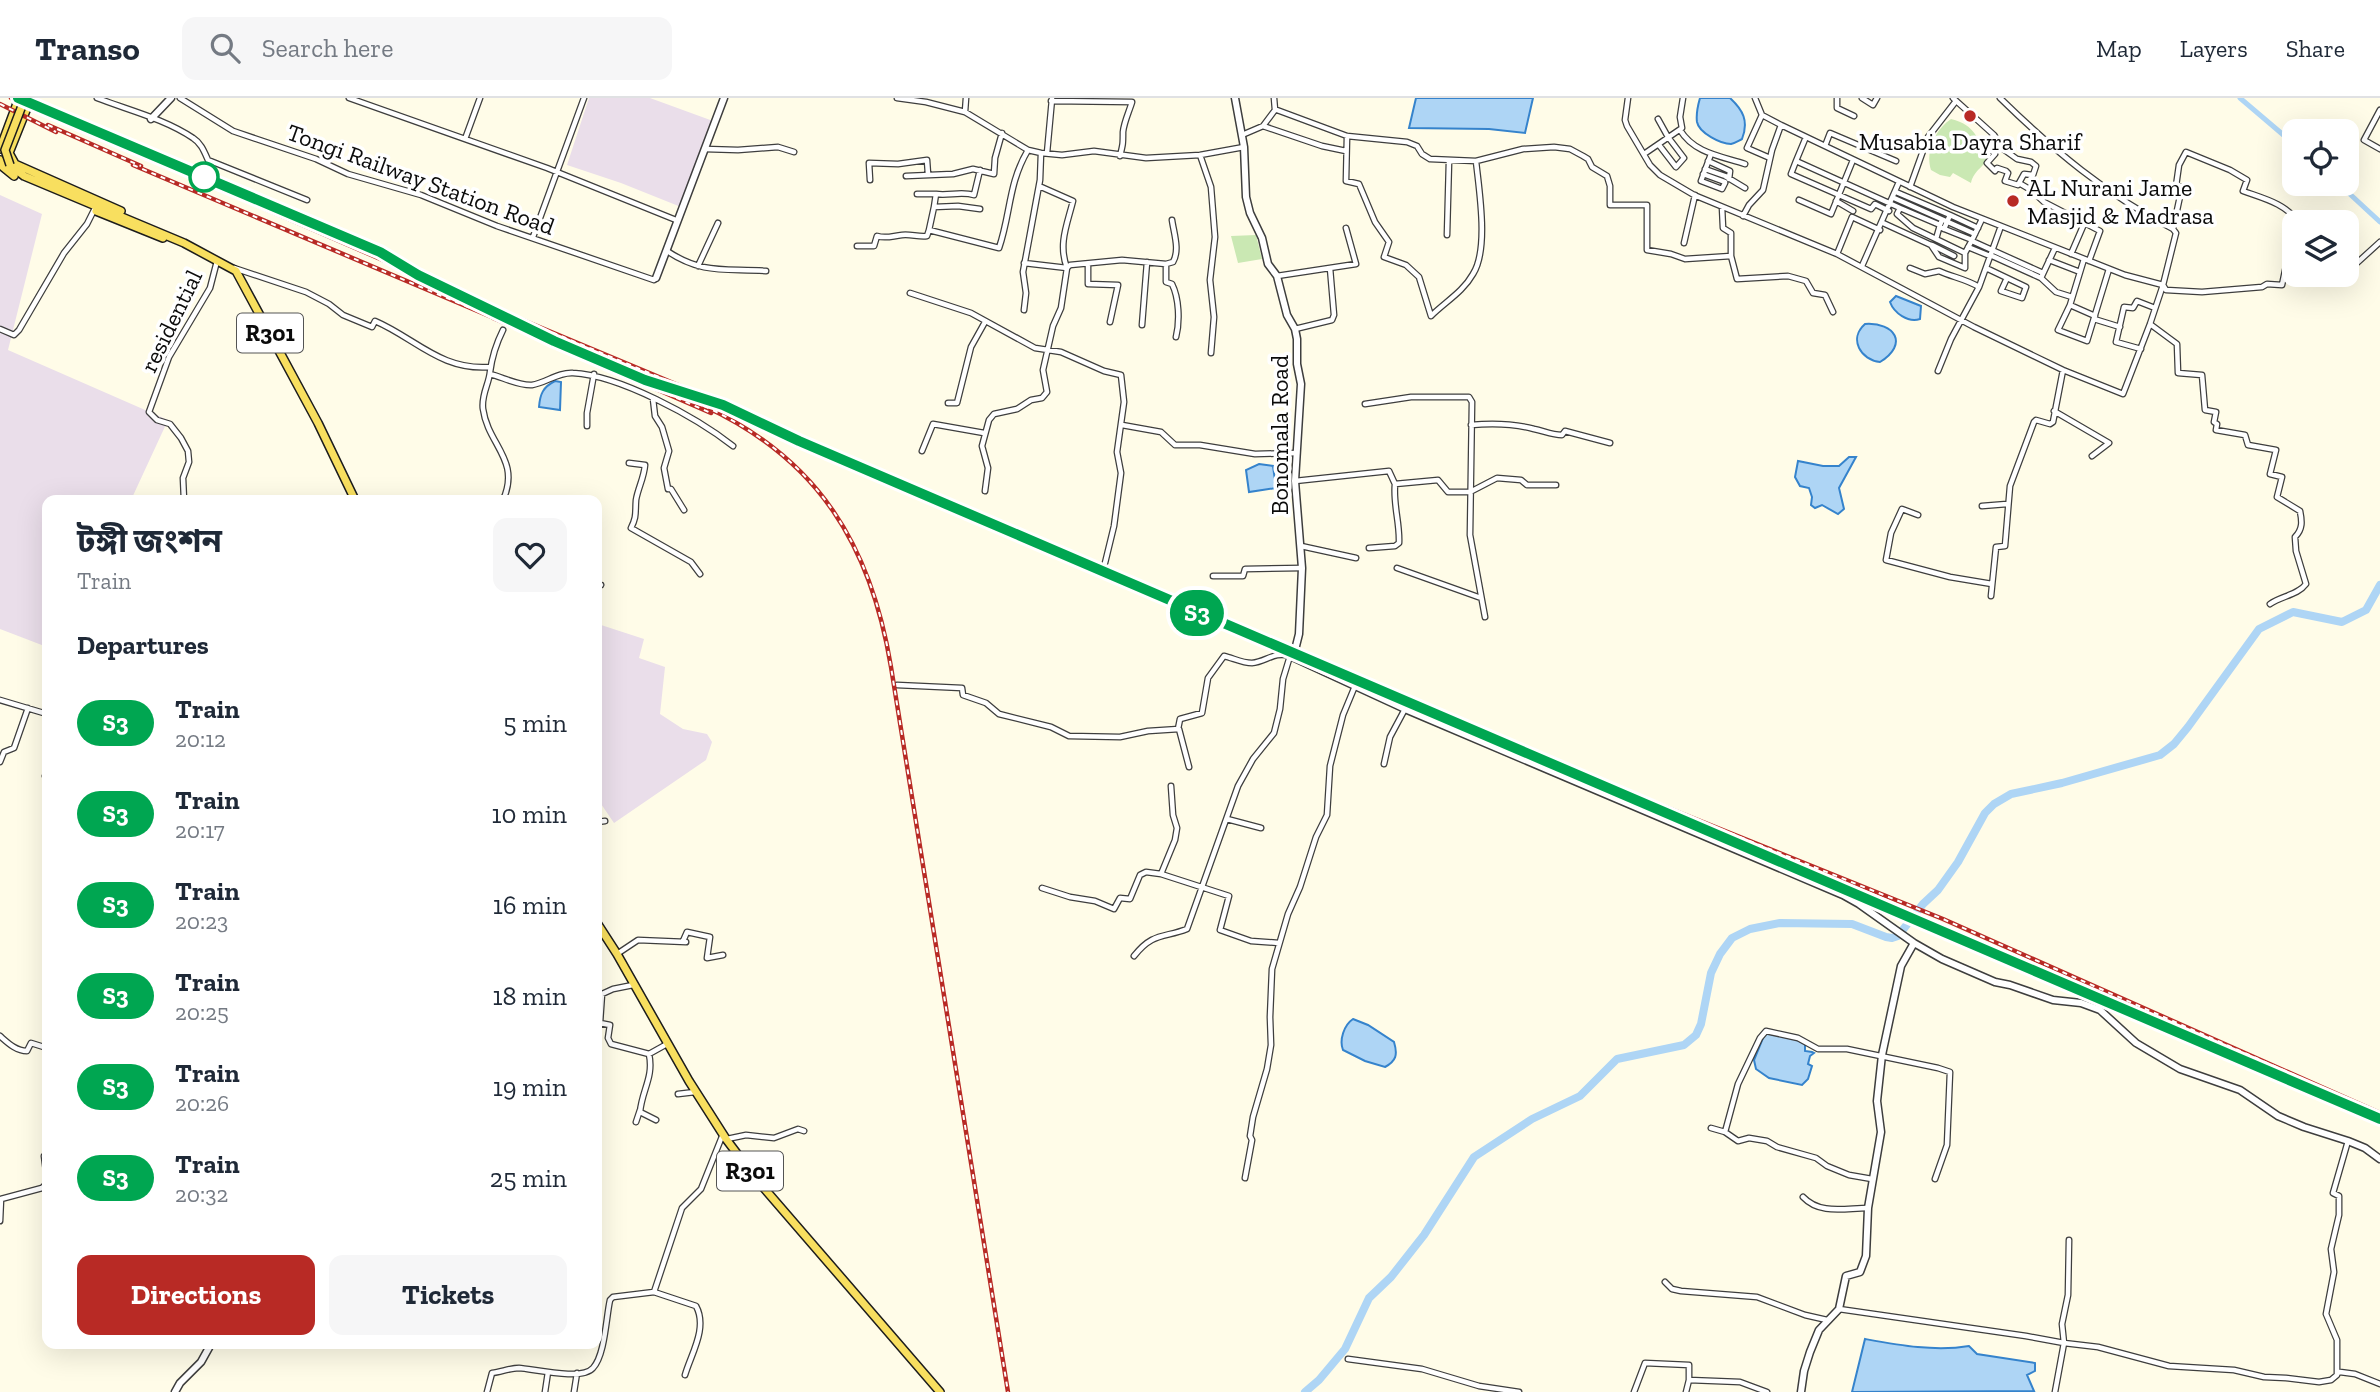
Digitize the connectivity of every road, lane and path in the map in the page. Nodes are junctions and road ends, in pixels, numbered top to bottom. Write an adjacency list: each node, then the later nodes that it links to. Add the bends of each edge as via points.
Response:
1 (19, 98): 44 (main road)
2 (25, 98): 115 (main road, bridge, via 5,150 13,169)
3 (31, 98): 50 (main road)
4 (97, 98): 29 (street)
5 (171, 98): 29 (street)
6 (180, 98): 111 (street, Tongi Railway Station Road, via 233,131)
7 (349, 98): 40 (street)
8 (480, 98): 40 (street)
9 (584, 98): 69 (street)
10 (724, 98): 45 (street)
11 (897, 98): 26 (street)
12 (967, 98): 26 (street)
13 (1235, 98): 35 (street, Bonomala Road)
14 (1274, 98): 24 (street)
15 (1628, 98): 52 (street, via 1625,120)
16 (1683, 98): 33 (street)
17 (1755, 98): 27 (street)
18 (1837, 98): 28 (street, via 1837,108)
19 (1863, 98): 20 (street, via 1873,105)
20 (1877, 98)
21 (2000, 98): 108 (street, via 2073,164 2123,201)
22 (1052, 99): 51 (street); 55 (street, via 1132,102)
23 (1954, 100): 36 (street); 78 (street, via 1928,137)
24 (1275, 110): 32 (street); 37 (street)
25 (2380, 110): 46 (street, via 2364,140)
26 (965, 112): 34 (street)
27 (1762, 114): 31 (street); 56 (street, via 1746,148)
28 (1854, 116)
29 (152, 119): 85 (street, via 194,138 208,160)
30 (1658, 119): 38 (street)
31 (1781, 125): 39 (street); 56 (street)
32 (1264, 126): 35 (street); 48 (street)
33 (1680, 130): 38 (street); 53 (street, via 1688,143)
34 (1002, 133): 47 (street); 66 (street, via 995,173)
35 (1242, 135): 43 (street, Bonomala Road)
36 (1994, 135): 76 (street, via 2003,149 2036,166 2033,175 2024,174); 76 (street, via 1986,144 1995,153 1987,163 1995,171 2006,171 2005,181)
37 (1347, 136): 48 (street); 60 (street, via 1407,142 1430,159)
38 (1668, 137): 41 (street); 41 (street, via 1684,158 1678,169)
39 (1806, 137): 42 (street); 63 (street)
40 (465, 139): 69 (street)
41 (1659, 145): 52 (street)
42 (1825, 146): 59 (street); 64 (street, via 1830,133)
43 (1244, 147): 54 (street); 145 (street, Bonomala Road, via 1250,213 1268,264)
44 (0, 149)
45 (704, 149): 49 (street, via 778,147); 98 (street)
46 (2380, 149)
47 (1028, 150): 51 (street); 107 (street, via 1018,166 999,248)
48 (1346, 151): 61 (street, via 1346,181 1359,184 1389,242 1384,257 1406,265 1419,277 1431,316 1461,291 1475,272 1481,245)
49 (794, 152)
50 (9, 153): 57 (street); 115 (main road, via 20,168 140,219)
51 (1044, 153): 55 (street, via 1094,151); 77 (street)
52 (1644, 154): 82 (street, via 1660,175)
53 (1711, 154): 58 (street); 62 (street)
54 (1200, 155): 55 (street); 171 (street, via 1211,187 1215,237)
55 (1120, 156)
56 (1770, 158): 96 (street, via 1763,190)
57 (0, 159): 91 (main road, via 18,177)
58 (1729, 159): 65 (street); 67 (street)
59 (1853, 160): 74 (street); 75 (street)
60 (1449, 161): 61 (street); 110 (street)
61 (1476, 161): 125 (street, via 1523,149 1570,149 1607,176 1611,205 1647,205 1647,250 1685,259)
62 (1708, 161): 67 (street); 68 (street)
63 (1796, 161): 74 (street); 83 (street, via 1791,173)
64 (1896, 161)
65 (1745, 163)
66 (980, 170): 70 (street); 81 (street, via 974,195)
67 (1730, 170): 73 (street)
68 (1704, 171): 73 (street); 73 (street, via 1701,181 1719,189)
69 (557, 172): 98 (street); 111 (street)
70 (928, 174): 71 (street); 72 (street, via 927,160 869,163)
71 (906, 176)
72 (870, 180)
73 (1727, 180): 79 (street)
74 (1843, 182): 83 (street); 84 (street)
75 (1899, 182): 78 (street); 84 (street)
76 (2019, 183): 103 (street)
77 (1039, 186): 132 (street); 138 (street, via 1073,201 1062,253)
78 (1910, 187): 97 (street)
79 (1745, 188)
80 (917, 194): 81 (street)
81 (936, 194): 87 (street)
82 (1695, 195): 88 (street); 116 (street)
83 (1837, 198): 86 (street, via 1833,215); 93 (street); 94 (street)
84 (1894, 198): 89 (street); 94 (street); 95 (street); 102 (street)
85 (307, 200)
86 (1799, 200)
87 (934, 207): 90 (street); 107 (street)
88 (1722, 207): 96 (street); 125 (street, via 1723,228 1731,233)
89 (1900, 208): 102 (street); 113 (street, via 1896,214)
90 (980, 209)
91 (94, 210): 115 (main road, via 149,234); 165 (street, via 19,330 15,335)
92 (2287, 210): 108 (street, via 2243,191 2246,180 2238,175 2186,152 2179,165 2176,186 2182,187)
93 (1853, 211)
94 (1889, 211): 101 (street)
95 (1950, 215): 102 (street); 106 (street)
96 (1743, 216): 122 (street)
97 (1982, 219): 104 (street); 106 (street)
98 (676, 220): 121 (street)
99 (1172, 220): 134 (street, via 1176,258)
100 (718, 223): 135 (street)
101 (1883, 223): 109 (street); 117 (street)
102 (1943, 224): 112 (street); 113 (street)
103 (2084, 224): 124 (street); 128 (street, via 2100,230)
104 (2001, 226): 119 (street); 123 (street)
105 (1346, 228): 139 (street, via 1356,264)
106 (1978, 228): 112 (street)
107 (929, 229): 118 (street, via 927,236 877,236 874,246)
108 (2173, 229): 149 (street, via 2176,233)
109 (1880, 230): 122 (street, via 1852,218); 136 (street)
110 (1447, 235)
111 (533, 237): 147 (street, Tongi Railway Station Road)
112 (1973, 238): 120 (street); 123 (street)
113 (1936, 239): 120 (street)
114 (2380, 242): 130 (street)
115 (184, 243): 129 (main road)
116 (1684, 243)
117 (1931, 245): 120 (street, via 1939,257 1965,268); 126 (street)
118 (857, 246)
119 (2055, 247): 124 (street); 127 (street)
120 (1967, 250): 123 (street)
121 (666, 251): 135 (street); 147 (street)
122 (1837, 254): 136 (street)
123 (1991, 254): 141 (street); 146 (street)
124 (2071, 254): 128 (street)
125 (1731, 256): 157 (street, via 1737,279 1777,275 1806,281 1813,293 1825,295)
126 (1954, 256)
127 (2049, 260): 144 (street); 146 (street)
128 (2086, 260): 142 (street); 144 (street)
129 (217, 261): 137 (main road); 196 (street, residential, via 210,288 169,357 149,412 170,425 188,451)
130 (2359, 261)
131 (1147, 262): 133 (street); 134 (street); 163 (street)
132 (1024, 263): 138 (street); 156 (street)
133 (1088, 264): 138 (street); 161 (street, via 1088,284 1118,285)
134 (1166, 264): 168 (street, via 1166,282 1172,284 1176,296)
135 (698, 266): 143 (street)
136 (1862, 266): 159 (street)
137 (233, 268): 172 (street, via 306,292 372,327 375,321 388,326 440,359 461,366); 197 (main road, R301)
138 (1067, 268): 169 (street)
139 (1330, 268): 145 (street); 166 (street, via 1332,320)
140 (1910, 268): 151 (street, via 1965,278)
141 (1986, 268): 148 (street); 151 (street)
142 (2109, 269): 149 (street); 158 (street)
143 (766, 271)
144 (2080, 272): 153 (street)
145 (1277, 276): 166 (street, Bonomala Road)
146 (2042, 276): 153 (street, via 2056,292)
147 (656, 278)
148 (2007, 278): 148 (street, via 2026,287 2022,298 2001,291)
149 (2163, 285): 150 (street, via 2166,290 2202,292); 155 (street)
150 (2282, 285)
151 (1979, 287): 159 (street)
152 (910, 293): 160 (street)
153 (2072, 297): 154 (street)
154 (2070, 305): 158 (street); 158 (street, via 2058,330 2087,341)
155 (2155, 308): 162 (street); 164 (street, via 2137,301 2133,308 2125,306)
156 (1024, 310)
157 (1833, 312)
158 (2094, 317): 164 (street)
159 (1961, 320): 173 (street); 174 (street)
160 (985, 322): 169 (street, via 1035,348); 178 (street, via 971,347 957,403)
161 (1110, 322)
162 (2150, 324): 170 (street); 214 (street, via 2177,344 2178,373 2202,375 2205,410 2216,412 2218,431 2245,435 2248,445 2276,450 2270,474 2281,477 2277,497 2300,511 2296,551 2306,584)
163 (1142, 325)
164 (2120, 327): 170 (street, via 2116,343)
165 (0, 329)
166 (1295, 329): 188 (street, Bonomala Road, via 1301,384)
167 (503, 330): 172 (street)
168 (1176, 337)
169 (1048, 349): 181 (street, via 1121,375); 184 (street, via 1043,370 1045,395 994,414)
170 (2141, 349): 173 (street, via 2123,394)
171 (1211, 353)
172 (490, 367): 175 (street)
173 (2063, 370): 180 (street)
174 (1938, 371)
175 (490, 374): 176 (street, via 528,385 563,373); 198 (street, via 483,411 510,472)
176 (594, 374): 177 (street); 183 (street)
177 (653, 398): 186 (street); 201 (street, via 669,451 664,468 668,489)
178 (948, 403)
179 (1366, 404): 182 (street, via 1410,397 1469,397)
180 (2054, 411): 189 (street, via 2109,443); 199 (street, via 2050,424 2034,422)
181 (1122, 425): 188 (street, via 1161,432 1175,445 1255,454); 206 (street, via 1117,509)
182 (1471, 425): 185 (street, via 1497,423 1555,435 1565,431); 195 (street)
183 (587, 426)
184 (984, 433): 187 (street, via 933,424); 194 (street)
185 (1610, 443)
186 (733, 446)
187 (922, 451)
188 (1298, 453): 191 (street, Bonomala Road)
189 (2092, 456)
190 (629, 463): 209 (street, via 645,465 631,528 691,562)
191 (1295, 481): 192 (street, via 1389,471); 203 (street, Bonomala Road)
192 (1395, 484): 195 (street, via 1438,480 1448,492); 204 (street, via 1399,543)
193 (1556, 485): 195 (street, via 1497,478)
194 (985, 491)
195 (1470, 492): 213 (street, via 1469,535)
196 (184, 495)
197 (353, 495)
198 (506, 495)
199 (2007, 504): 200 (street); 211 (street, via 2005,546 1996,547)
200 (1982, 506)
201 (684, 510)
202 (1919, 516): 211 (street, via 1902,509 1886,560)
203 (1301, 546): 205 (street); 207 (street, Bonomala Road)
204 (1369, 548)
205 (1356, 558)
206 (1105, 563)
207 (1302, 568): 210 (street, via 1245,569 1243,576); 216 (street, Bonomala Road, via 1297,643)
208 (1397, 568): 213 (street)
209 (700, 574)
210 (1213, 576)
211 (1992, 584): 212 (street)
212 (1991, 596)
213 (1482, 598): 215 (street)
214 (2270, 604)
215 (1485, 617)
216 (1290, 656): 218 (street); 223 (street, via 1274,654 1255,663 1223,656 1208,678 1202,713 1180,719); 228 (street, via 1274,733 1238,786)
217 (897, 685): 223 (street, via 962,688 967,698 986,703 999,714 1069,736 1120,737)
218 (1355, 686): 221 (street); 237 (street, via 1331,766 1327,815 1315,837)
219 (0, 701): 220 (street)
220 (28, 708): 222 (street); 224 (street, via 14,748 4,752)
221 (1405, 709): 225 (street, via 1390,737); 236 (street, via 1859,904)
222 (42, 712)
223 (1178, 729): 226 (street)
224 (0, 762)
225 (1384, 764)
226 (1189, 767)
227 (1171, 786): 232 (street, via 1177,828)
228 (1227, 819): 231 (street); 233 (street)
229 (602, 821): 230 (street)
230 (606, 821)
231 (1261, 828)
232 (1161, 874): 233 (street); 234 (street, via 1140,875 1130,899 1120,898 1114,909)
233 (1202, 887): 237 (street, via 1230,897 1220,930 1251,941); 240 (street, via 1185,931 1161,935)
234 (1042, 888)
235 (602, 931): 238 (main road, R301)
236 (1913, 942): 248 (street, via 1901,966); 258 (street, via 1981,977 2100,1010 2136,1043 2180,1069 2245,1093 2290,1121)
237 (1279, 943): 260 (street, via 1272,969 1271,1045 1253,1117)
238 (617, 954): 239 (street, via 638,940 685,942 687,932 709,937 707,958); 241 (main road, R301)
239 (723, 955)
240 (1134, 956)
241 (633, 985): 242 (street); 245 (main road, R301)
242 (602, 994)
243 (602, 1023): 247 (street, via 610,1025 611,1044)
244 (0, 1036): 246 (street, via 22,1051 31,1043)
245 (668, 1044): 247 (street); 249 (main road, R301)
246 (42, 1046)
247 (649, 1054): 251 (street, via 652,1070)
248 (1882, 1055): 256 (street, via 1818,1049 1798,1038 1766,1031 1738,1084); 261 (street, via 1877,1101 1881,1126); 262 (street, via 1950,1072 1947,1145)
249 (696, 1091): 250 (street); 257 (main road, R301)
250 (678, 1094)
251 (640, 1109): 252 (street); 253 (street)
252 (656, 1120)
253 (636, 1122)
254 (1711, 1129): 256 (street)
255 (804, 1131): 257 (street, via 774,1138)
256 (1725, 1132): 261 (street, via 1738,1141 1767,1141 1849,1175)
257 (725, 1136): 269 (street, via 701,1189 682,1208); 287 (main road, R301, via 757,1180)
258 (2348, 1141): 259 (street); 279 (street, via 2333,1193 2339,1196 2339,1216 2330,1249 2334,1272 2326,1314 2337,1340)
259 (2380, 1159)
260 (1245, 1178)
261 (1872, 1179): 265 (street)
262 (1935, 1179)
263 (42, 1188): 266 (street, via 1,1199)
264 (1804, 1197): 265 (street, via 1811,1205 1837,1211)
265 (1868, 1208): 270 (street, via 1866,1256 1860,1272 1846,1276)
266 (0, 1221)
267 (2069, 1240): 273 (street)
268 (1665, 1282): 271 (street, via 1681,1292 1757,1297)
269 (654, 1292): 272 (street, via 613,1297); 280 (street, via 696,1306 700,1312 696,1347)
270 (1839, 1309): 271 (street); 273 (street)
271 (1828, 1320): 292 (street, via 1806,1363)
272 (602, 1341)
273 (2064, 1343): 279 (street, via 2169,1366 2234,1370 2264,1377 2319,1382); 293 (street)
274 (208, 1349): 283 (street)
275 (600, 1349): 278 (street, via 594,1368)
276 (1348, 1359): 288 (street, via 1422,1369)
277 (548, 1372): 278 (street); 284 (street, via 520,1368 492,1373); 285 (street)
278 (576, 1373): 286 (street)
279 (2337, 1374): 282 (street, via 2354,1374)
280 (685, 1375)
281 (1689, 1380): 289 (street, via 1689,1365 1645,1363); 290 (street); 291 (street, via 1740,1382)
282 (2380, 1384)
283 (175, 1392)
284 (486, 1392)
285 (545, 1392)
286 (574, 1392)
287 (940, 1392)
288 (1519, 1392)
289 (1634, 1392)
290 (1686, 1392)
291 (1767, 1392)
292 (1801, 1392)
293 (2055, 1392)

